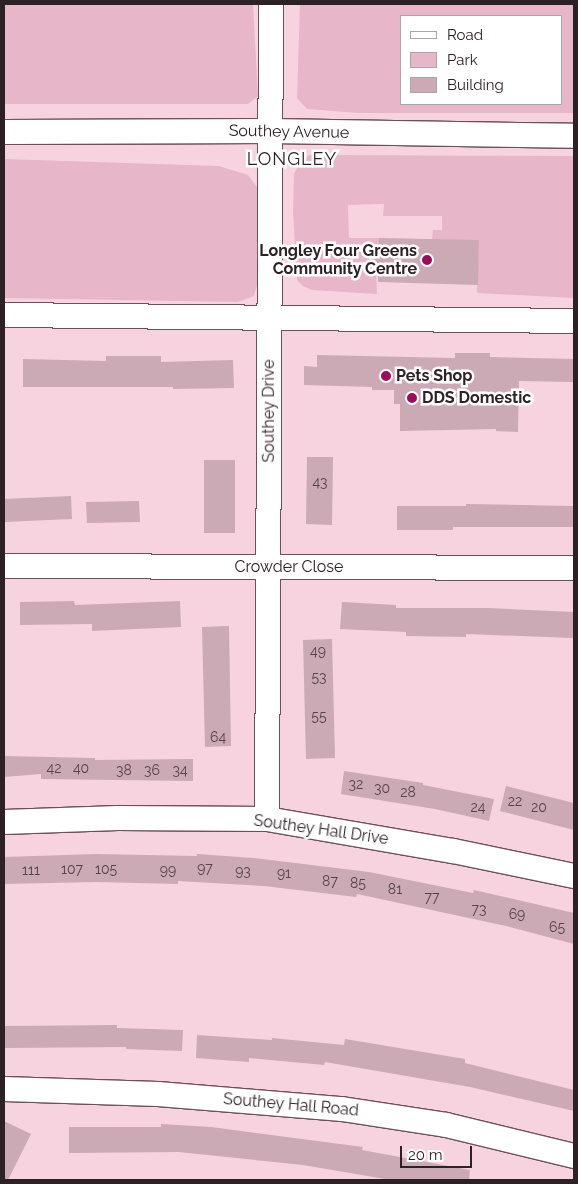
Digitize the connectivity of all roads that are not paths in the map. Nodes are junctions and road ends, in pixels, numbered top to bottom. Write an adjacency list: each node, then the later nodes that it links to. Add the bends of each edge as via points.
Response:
1 (271, 4): 2 (street, Southey Drive)
2 (270, 131): 3 (street, Southey Avenue); 4 (street, Southey Avenue); 6 (street, Southey Drive)
3 (4, 132)
4 (574, 136)
5 (4, 316): 6 (street)
6 (270, 318): 7 (street); 9 (street, Southey Drive)
7 (574, 321)
8 (4, 566): 9 (street, Crowder Close)
9 (268, 567): 10 (street, Crowder Close); 11 (street, Southey Drive)
10 (574, 568)
11 (267, 819): 12 (street, Southey Hall Drive, via 118,818); 13 (street, Southey Hall Drive)
12 (4, 822)
13 (574, 876)
14 (4, 1089): 15 (street, Southey Hall Road, via 158,1094 342,1108 446,1125)
15 (574, 1156)

